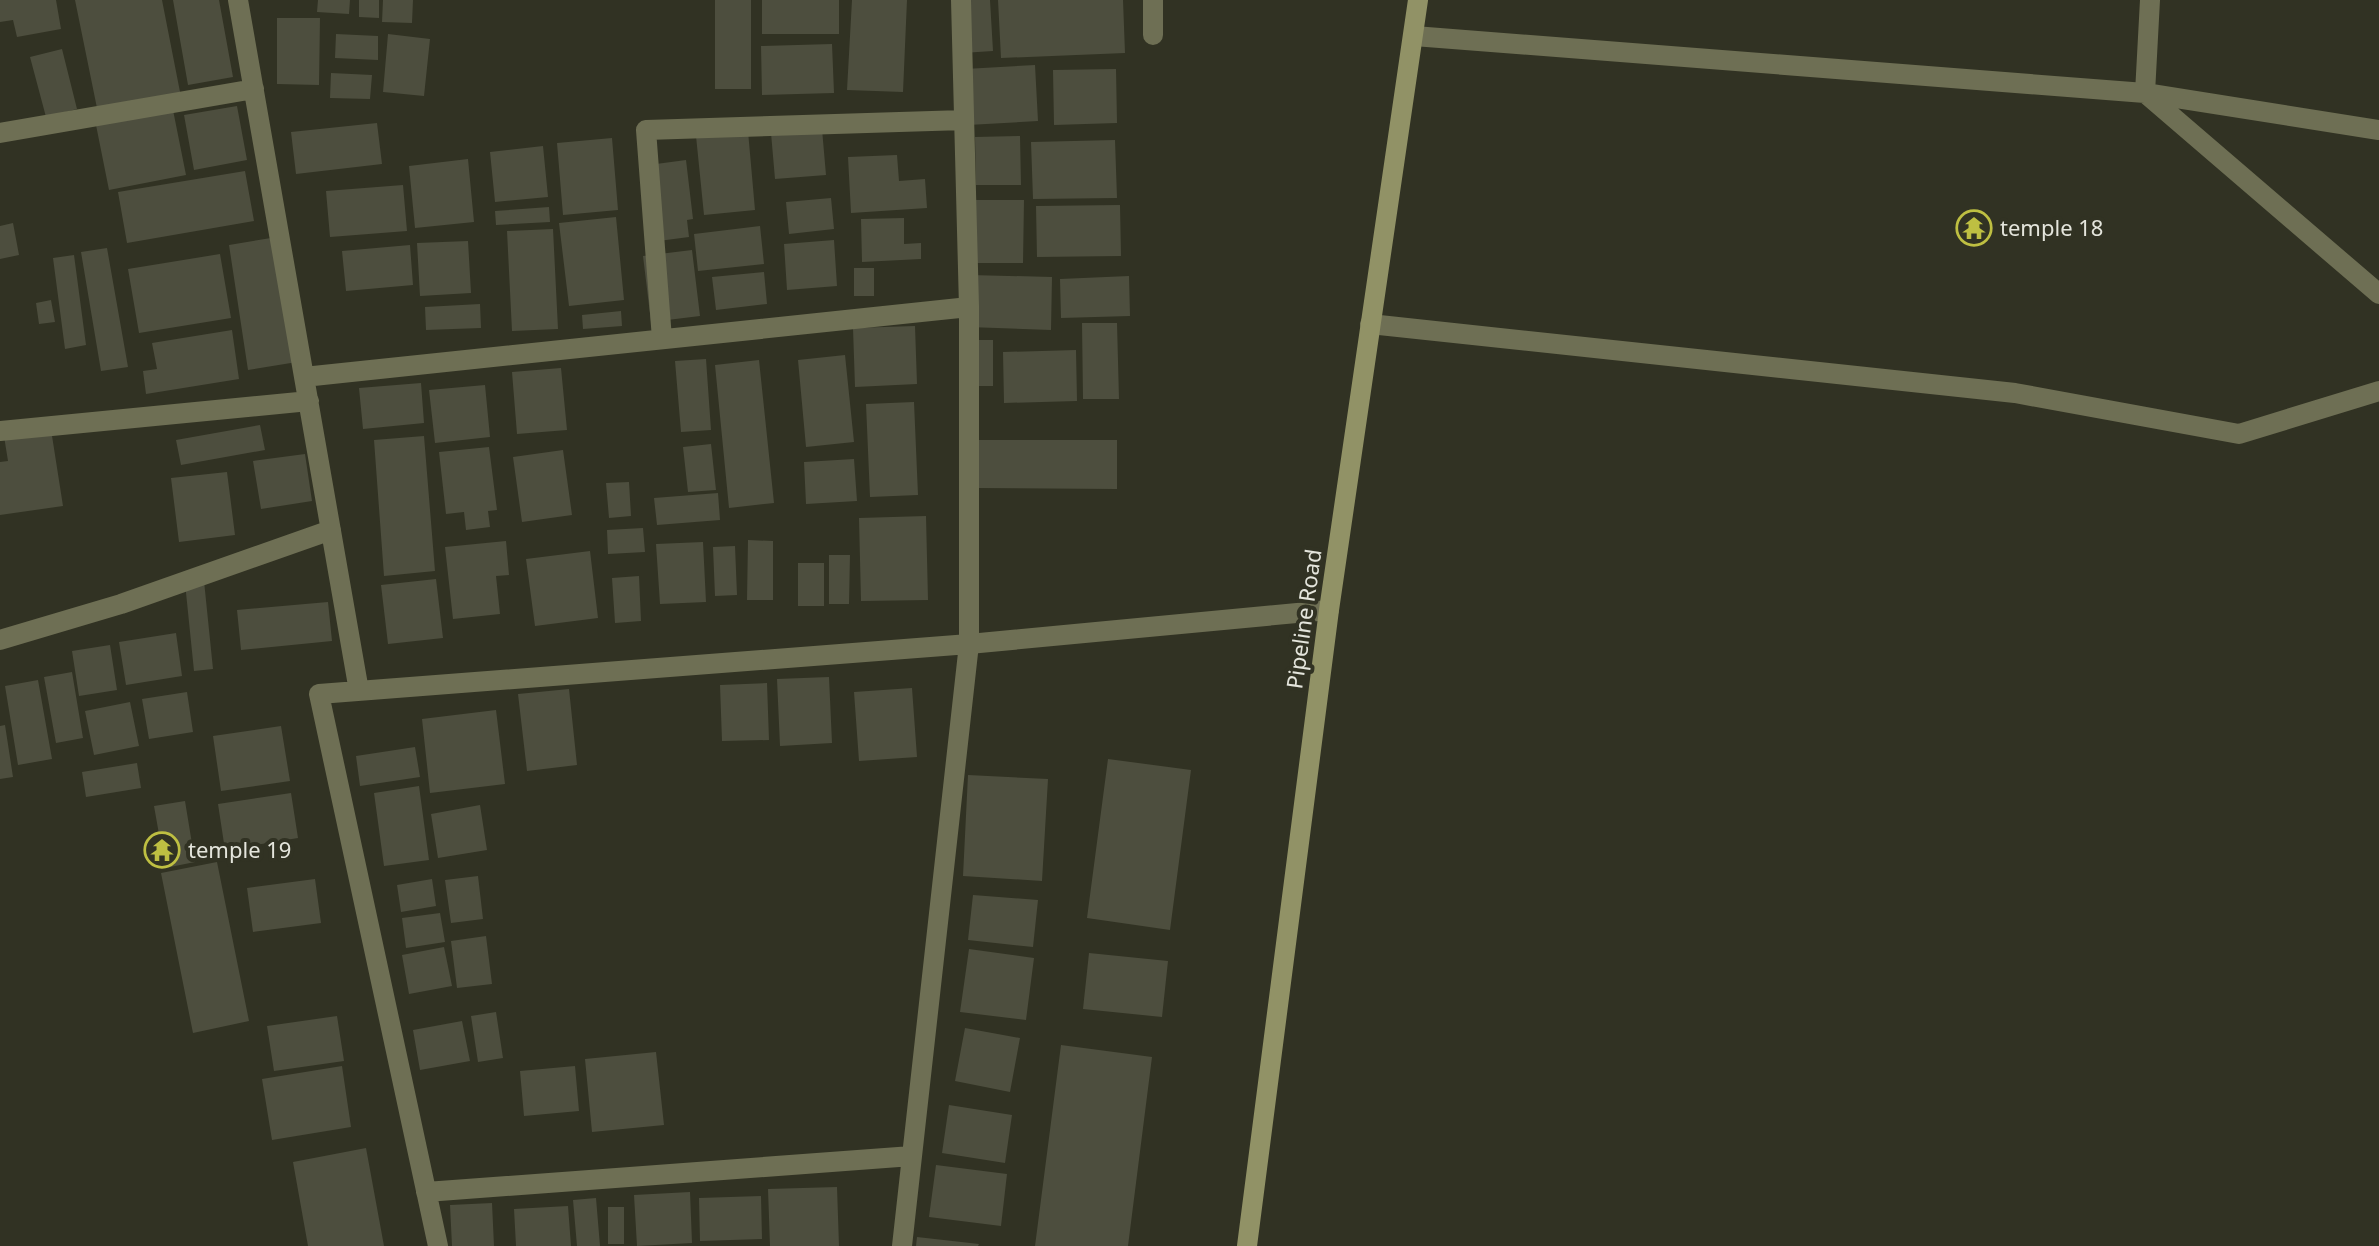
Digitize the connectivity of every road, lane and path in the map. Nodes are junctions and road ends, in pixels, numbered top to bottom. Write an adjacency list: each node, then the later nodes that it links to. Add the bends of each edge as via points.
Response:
1 (238, 0): 8 (street)
2 (961, 0): 10 (street)
3 (1153, 0): 6 (street)
4 (1418, 0): 7 (main road, Pipeline Road)
5 (2150, 0): 9 (street)
6 (1153, 35)
7 (1414, 36): 9 (street); 15 (main road, Pipeline Road)
8 (254, 89): 12 (street); 17 (street)
9 (2145, 93): 11 (street); 13 (street)
10 (964, 120): 14 (street); 16 (street, via 646,130)
11 (2379, 130)
12 (0, 133)
13 (2379, 294)
14 (969, 307): 16 (street); 24 (street)
15 (1370, 324): 18 (street, via 2015,393 2239,434); 22 (main road, Pipeline Road)
16 (662, 339): 17 (street)
17 (304, 377): 19 (street)
18 (2379, 391)
19 (309, 401): 20 (street); 21 (street)
20 (0, 431)
21 (331, 530): 23 (street); 25 (street)
22 (1329, 610): 24 (street); 30 (main road, Pipeline Road)
23 (0, 640)
24 (969, 644): 25 (street); 26 (street)
25 (359, 691): 27 (street, via 319,694)
26 (912, 1156): 27 (street); 29 (street)
27 (426, 1192): 28 (street)
28 (438, 1246)
29 (902, 1246)
30 (1247, 1246)

